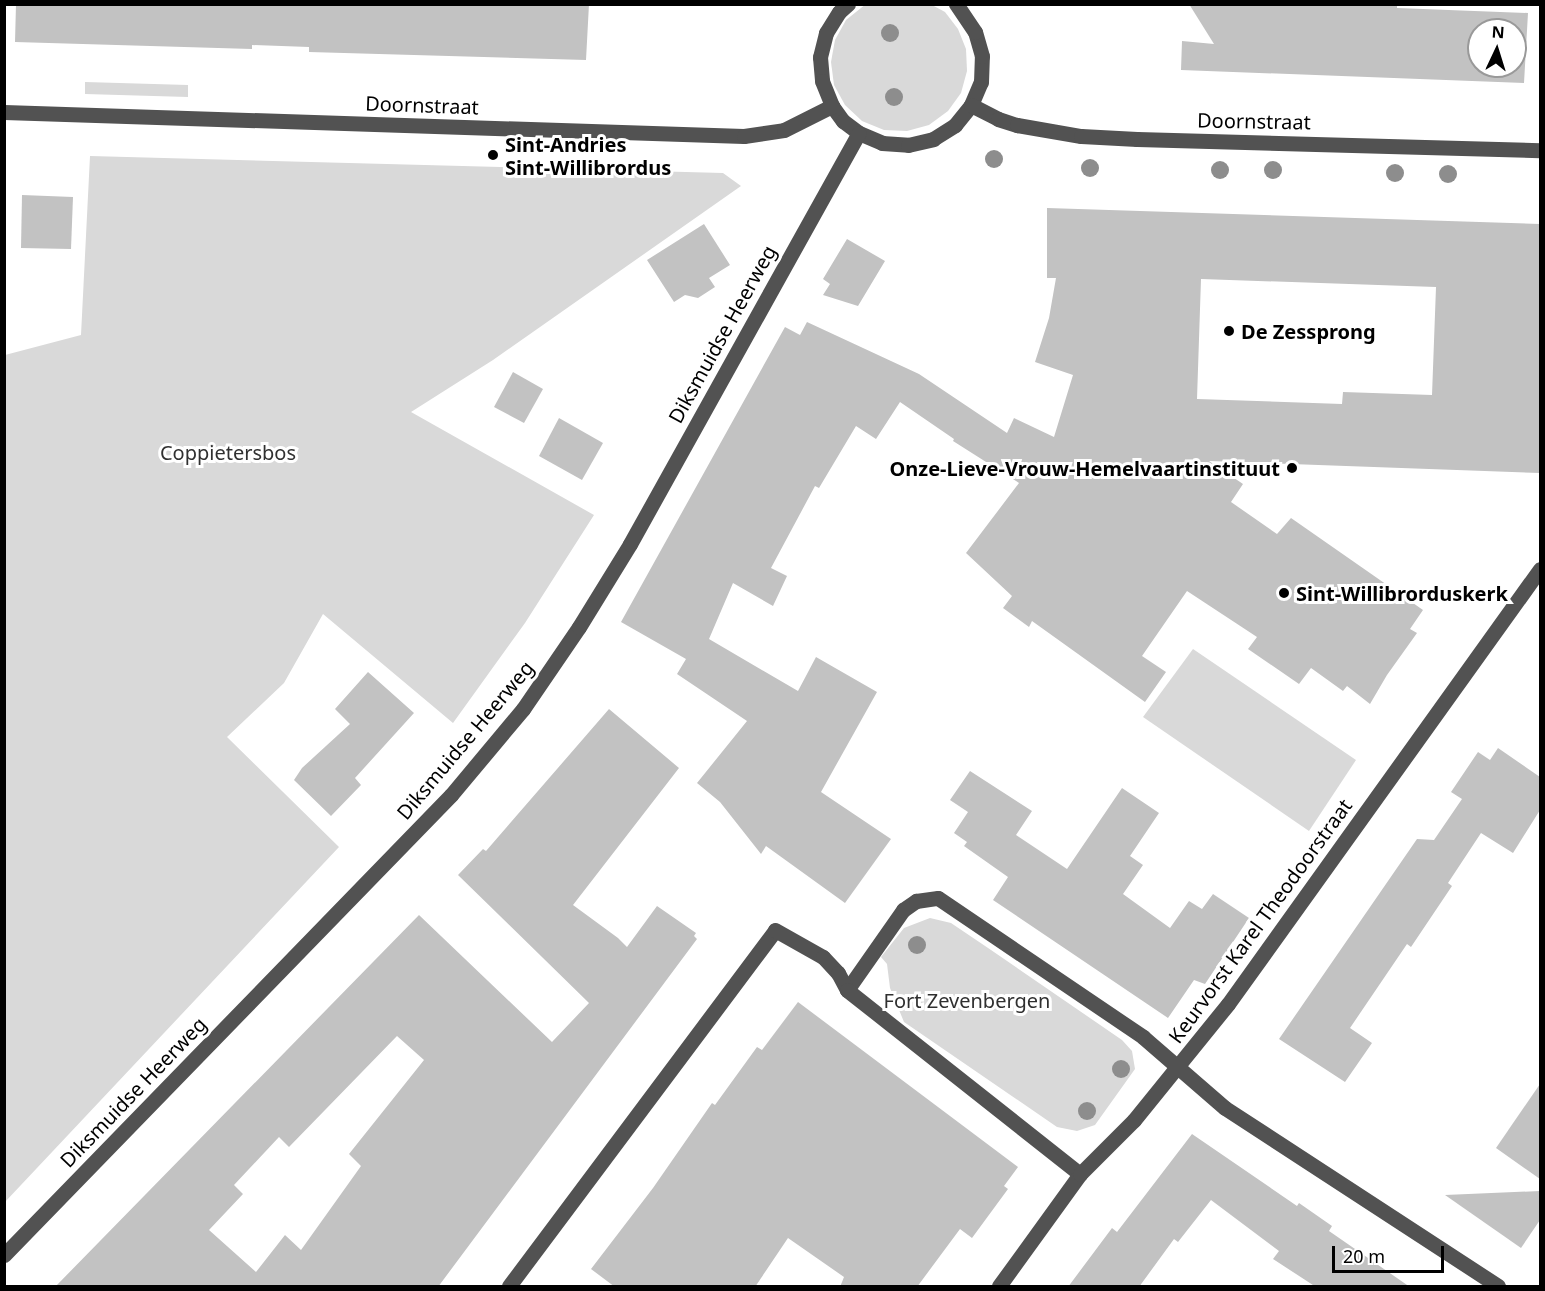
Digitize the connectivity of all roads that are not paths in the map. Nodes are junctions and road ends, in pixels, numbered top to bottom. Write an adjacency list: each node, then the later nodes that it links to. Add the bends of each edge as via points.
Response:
1 (848, 4): 4 (street, via 826,33 820,57 822,81)
2 (963, 6): 3 (street, via 982,56 981,82)
3 (971, 105): 6 (street, via 955,125 933,139 908,145 882,143); 7 (street, Doornstraat, via 1017,125 1092,136)
4 (832, 106): 5 (street, Doornstraat, via 784,130 744,136); 6 (street)
5 (4, 111)
6 (859, 133): 12 (street, Diksmuidse Heerweg, via 630,544 523,709 451,795)
7 (1540, 150)
8 (1540, 569): 10 (street, Keurvorst Karel Theodoorstraat)
9 (847, 990): 10 (street, via 903,910 916,901 938,898 1143,1037); 11 (street); 13 (street, via 823,957 775,930)
10 (1178, 1068): 11 (street, Keurvorst Karel Theodoorstraat); 15 (street, via 1230,1112)
11 (1080, 1174): 14 (street, Keurvorst Karel Theodoorstraat)
12 (4, 1255)
13 (509, 1287)
14 (999, 1287)
15 (1498, 1287)

